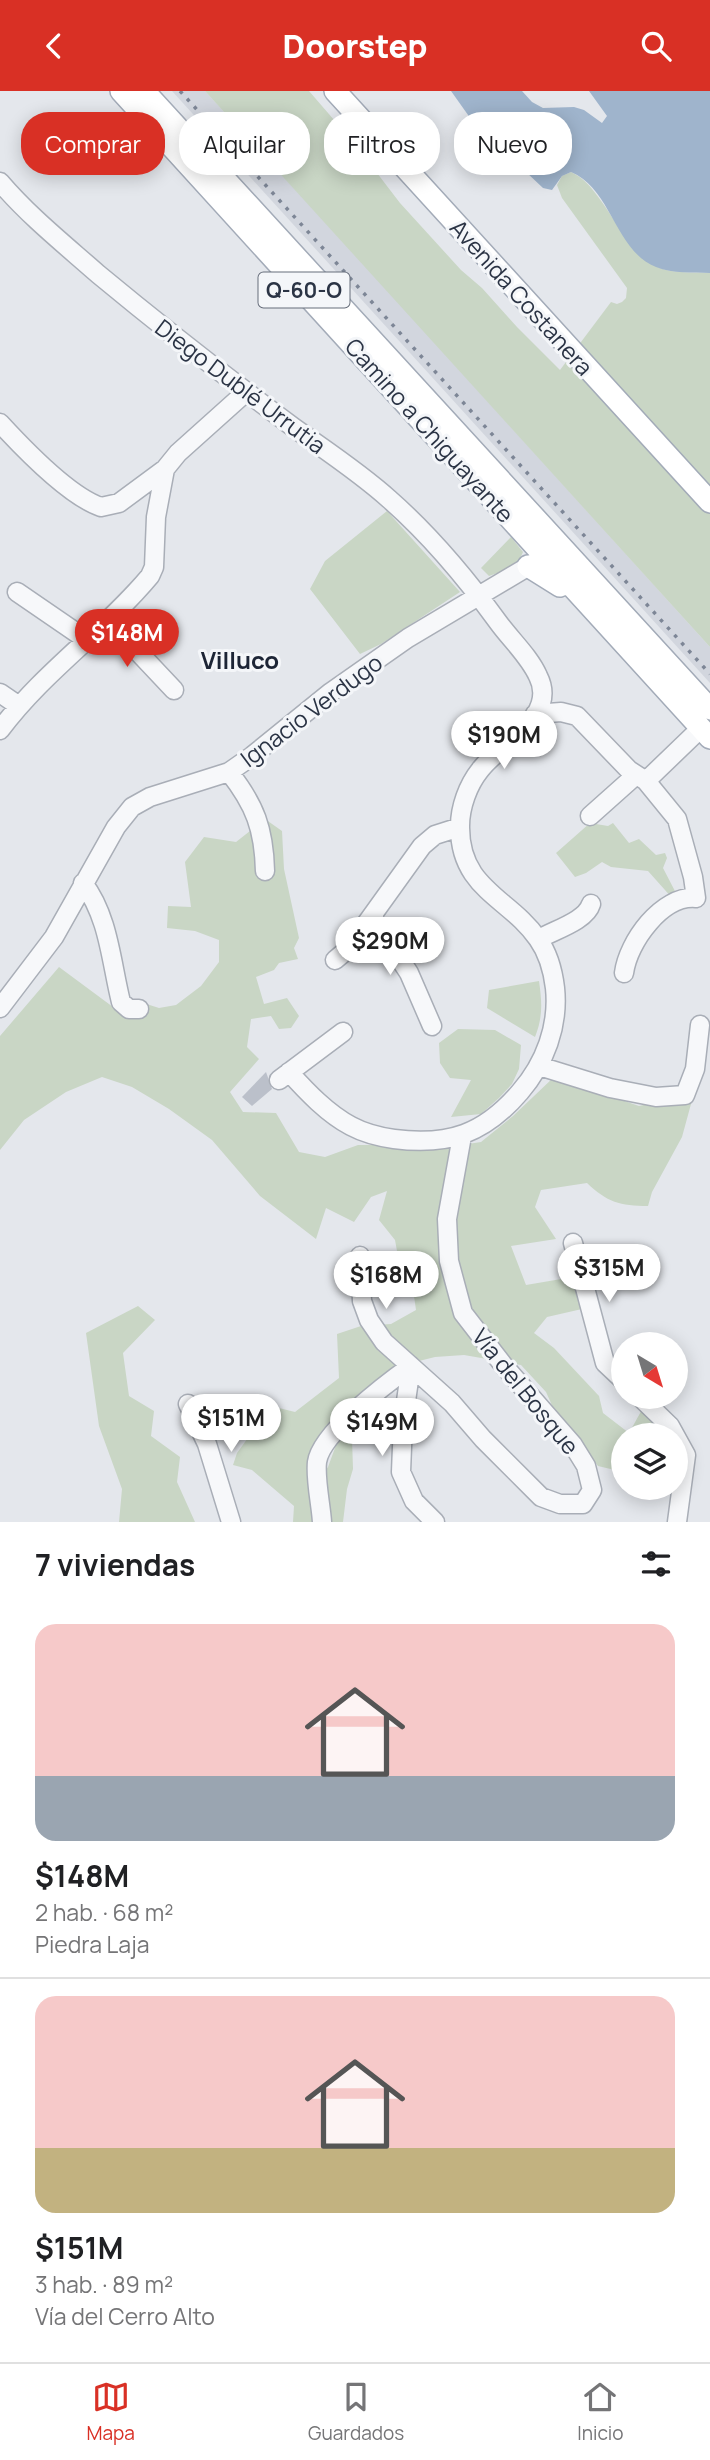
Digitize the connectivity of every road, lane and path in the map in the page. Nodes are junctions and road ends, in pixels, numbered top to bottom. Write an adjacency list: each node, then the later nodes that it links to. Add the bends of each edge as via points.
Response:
1 (121, 91): 11 (main road, Camino a Chiguayante / Q-60-O, via 401,397)
2 (144, 91): 9 (main road, Camino a Chiguayante / Q-60-O)
3 (335, 91): 8 (main road, Avenida Costanera)
4 (0, 182): 5 (street, Diego Dublé Urrutia, via 45,228 165,331)
5 (246, 392): 7 (street); 13 (street, Diego Dublé Urrutia, via 384,494)
6 (0, 423): 7 (street, via 50,472 101,507 119,503)
7 (166, 469): 14 (street, via 154,567)
8 (710, 502)
9 (542, 526): 10 (main road, Camino a Chiguayante / Q-60-O); 11 (main road, via 548,546)
10 (572, 558): 11 (main road, via 558,553); 20 (main road, Camino a Chiguayante / Q-60-O)
11 (536, 561): 13 (street, Ignacio Verdugo); 20 (main road, Camino a Chiguayante / Q-60-O)
12 (17, 592): 15 (street)
13 (478, 595): 19 (street, Diego Dublé Urrutia, via 540,680 543,699); 22 (street, Ignacio Verdugo, via 331,692)
14 (109, 621): 15 (street); 16 (street)
15 (87, 640): 18 (street)
16 (174, 690)
17 (0, 693): 18 (street)
18 (19, 706): 21 (street)
19 (535, 714): 23 (street, via 578,716); 25 (street, via 480,769 467,793)
20 (707, 725): 23 (street)
21 (0, 730)
22 (229, 772): 26 (street, via 256,813); 27 (street, Ignacio Verdugo, via 132,807)
23 (641, 778): 24 (street); 32 (street, via 677,819 696,898 676,900 645,927 633,944)
24 (590, 816)
25 (460, 827): 29 (street, via 435,835 422,846); 30 (street, via 467,860 478,881)
26 (265, 871)
27 (83, 883): 33 (street, Ignacio Verdugo, via 54,937); 34 (street, via 108,939 121,1002 129,1009)
28 (591, 904): 30 (street, via 582,918)
29 (372, 916): 31 (street); 36 (street, via 409,973)
30 (539, 939): 38 (street, via 549,961 555,1000 552,1030)
31 (335, 960)
32 (624, 973)
33 (0, 1008)
34 (139, 1009)
35 (699, 1025): 38 (street, via 695,1069 685,1095 656,1097 610,1088)
36 (432, 1026)
37 (342, 1032): 39 (street, via 284,1076 354,1127 410,1141)
38 (539, 1066): 39 (street, via 506,1107)
39 (462, 1136): 42 (street, Vía del Bosque, via 447,1219 449,1261 463,1313 580,1456 592,1490 583,1504 560,1504 541,1497)
40 (573, 1243): 43 (street, via 605,1363)
41 (360, 1256): 42 (street, via 362,1301 369,1320 384,1342)
42 (411, 1366): 47 (street, via 334,1431 317,1461); 48 (street, via 401,1472 414,1501)
43 (611, 1369)
44 (187, 1404): 46 (street, via 207,1444)
45 (652, 1409): 49 (street, via 670,1426 686,1455)
46 (231, 1522)
47 (322, 1522)
48 (435, 1522)
49 (677, 1522)

